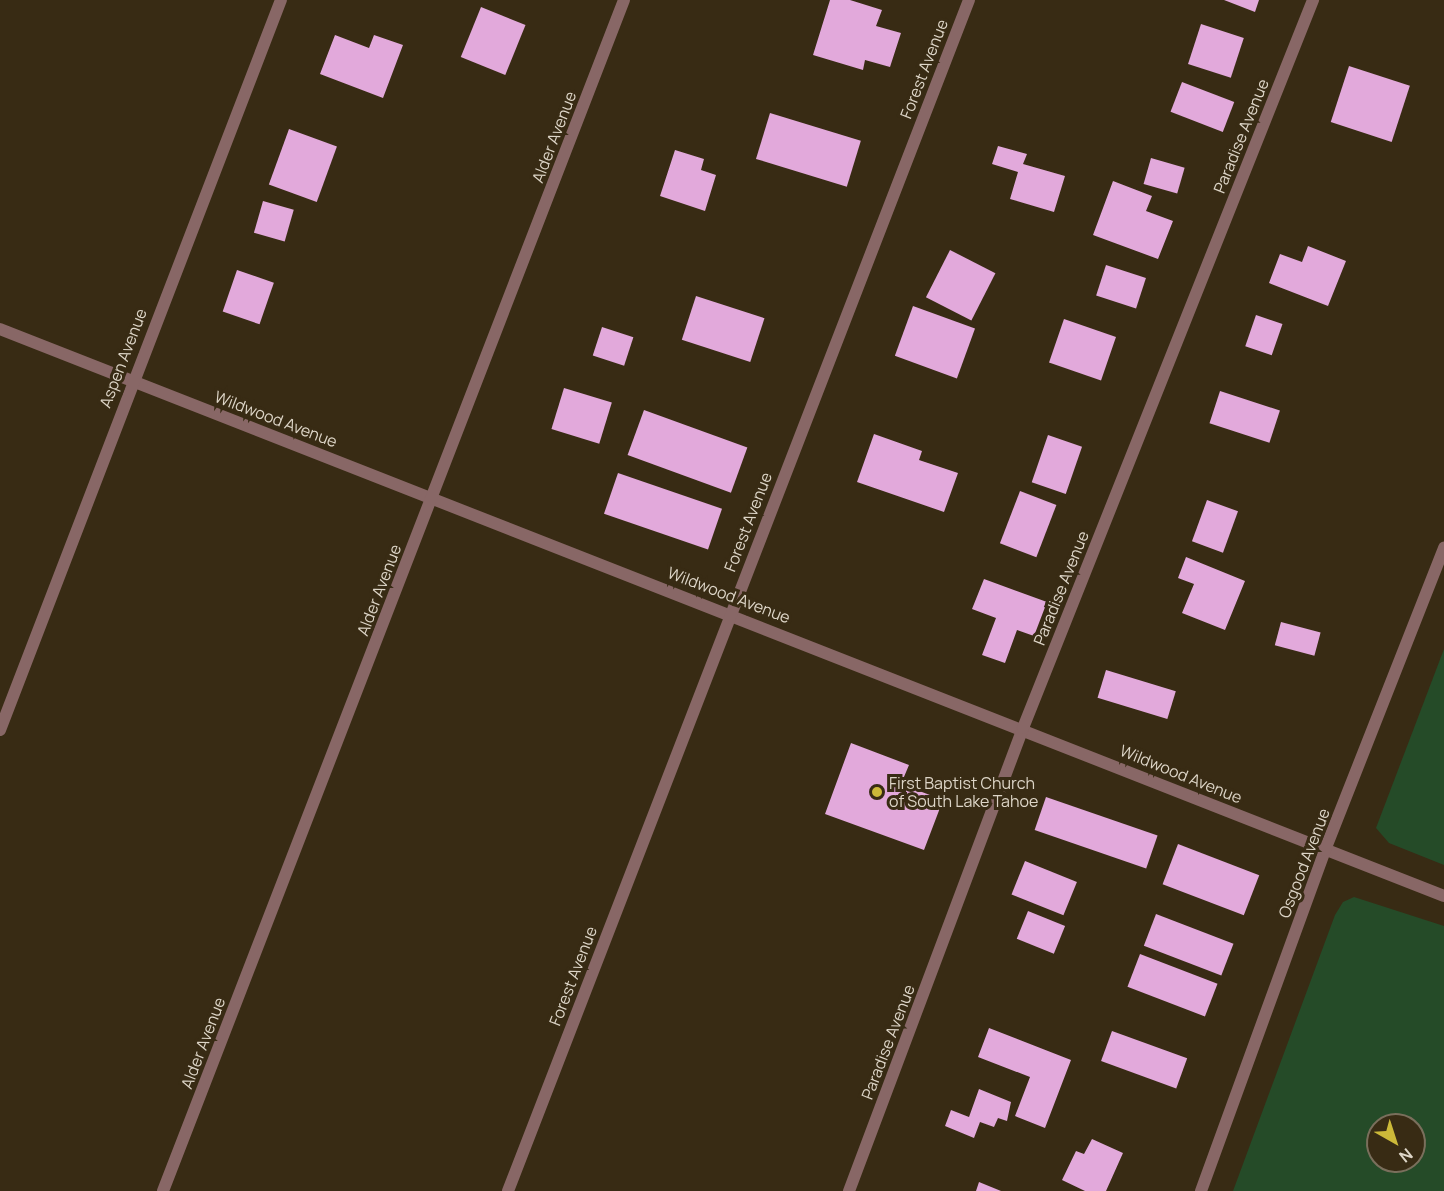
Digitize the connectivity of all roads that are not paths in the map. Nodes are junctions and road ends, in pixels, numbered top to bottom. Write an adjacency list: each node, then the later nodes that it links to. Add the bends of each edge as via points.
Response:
1 (281, 0): 6 (street, Aspen Avenue)
2 (624, 0): 7 (street, Alder Avenue)
3 (969, 0): 9 (street, Forest Avenue)
4 (1313, 0): 10 (street, Paradise Avenue)
5 (0, 329): 6 (street, Wildwood Avenue)
6 (132, 380): 7 (street, Wildwood Avenue); 11 (street, Aspen Avenue)
7 (433, 498): 9 (street, Wildwood Avenue); 14 (street, Alder Avenue)
8 (1444, 548): 12 (street, Osgood Avenue)
9 (730, 613): 10 (street, Wildwood Avenue); 15 (street, Forest Avenue)
10 (1023, 728): 12 (street, Wildwood Avenue); 16 (street, Paradise Avenue)
11 (0, 730)
12 (1325, 850): 13 (street, Wildwood Avenue); 17 (street, Osgood Avenue)
13 (1444, 896)
14 (163, 1191)
15 (508, 1191)
16 (849, 1191)
17 (1201, 1191)

